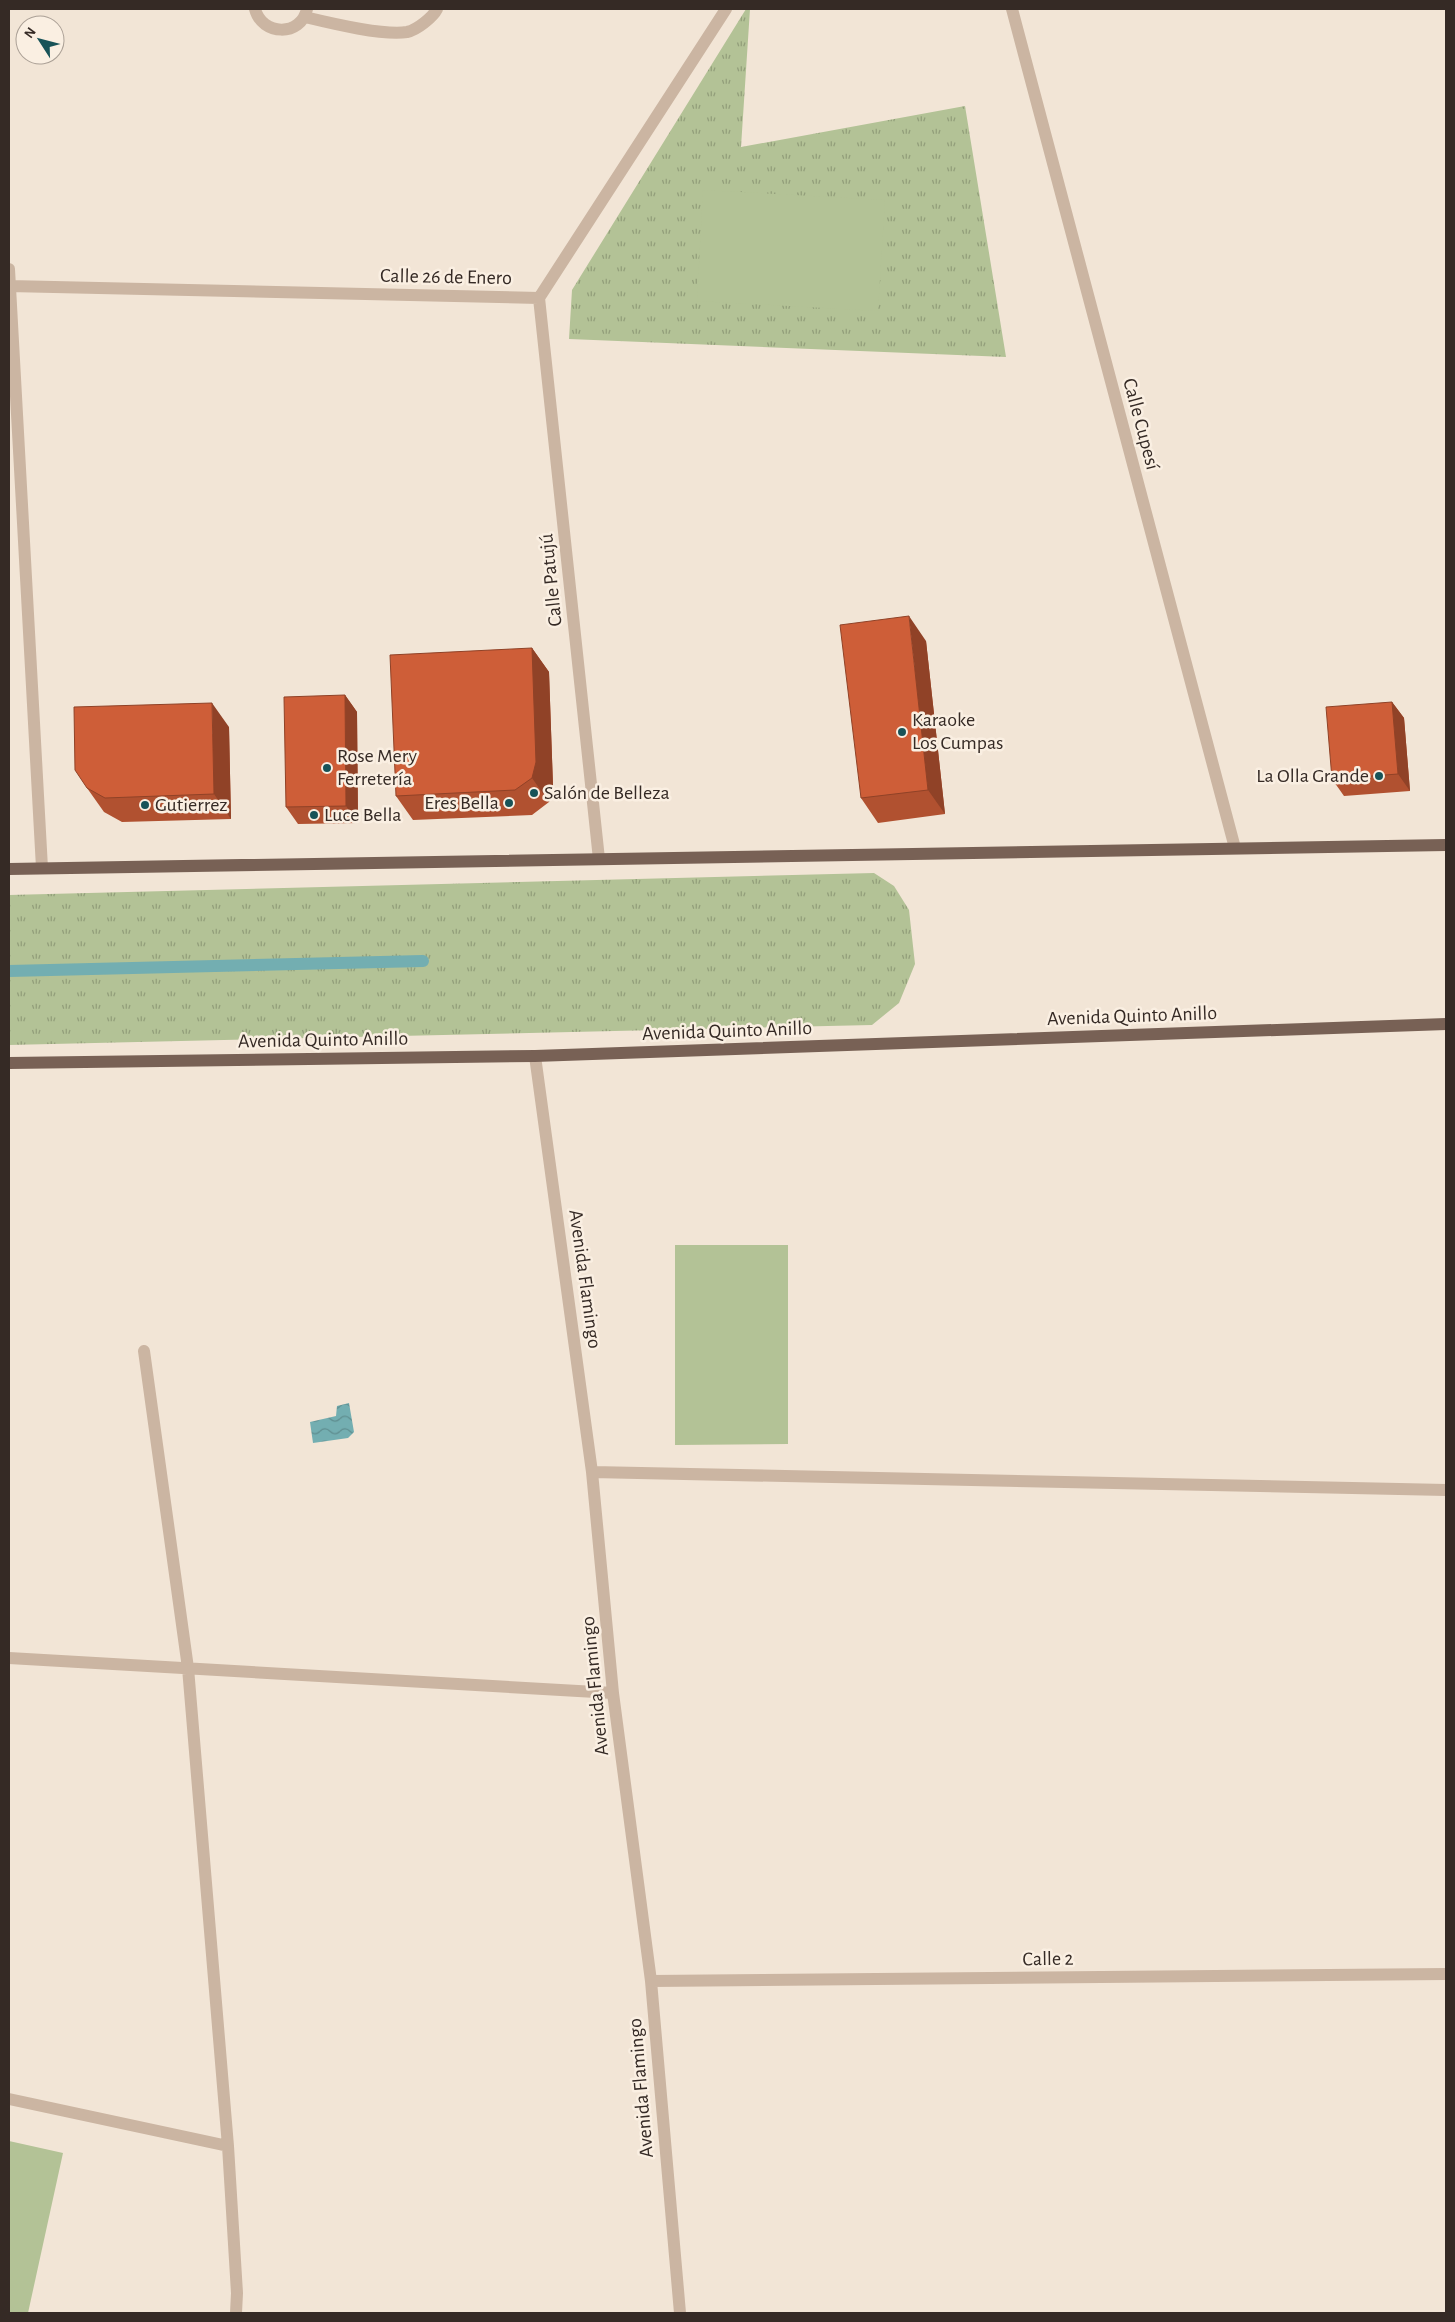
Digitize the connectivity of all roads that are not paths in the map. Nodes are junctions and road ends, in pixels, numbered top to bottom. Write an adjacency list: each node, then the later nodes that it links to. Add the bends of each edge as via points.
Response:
1 (255, 9): 5 (street, via 263,24 280,30 289,30 297,25)
2 (436, 9): 5 (street, via 434,15 409,32 380,31)
3 (726, 9): 8 (street, Calle 26 de Enero)
4 (1012, 9): 10 (street, Calle Cupesí)
5 (306, 13)
6 (9, 269): 7 (street)
7 (10, 286): 8 (street, Calle 26 de Enero); 12 (street)
8 (539, 298): 11 (street, Calle Patujú)
9 (1446, 845): 10 (main road)
10 (1234, 848): 11 (main road)
11 (599, 859): 12 (main road)
12 (42, 868): 13 (main road)
13 (9, 869)
14 (1446, 1024): 15 (main road, Avenida Quinto Anillo)
15 (534, 1056): 16 (main road, Avenida Quinto Anillo); 18 (street, Avenida Flamingo)
16 (9, 1063)
17 (144, 1351): 21 (street)
18 (592, 1472): 19 (street); 22 (street, Avenida Flamingo)
19 (1446, 1490)
20 (9, 1658): 21 (street)
21 (188, 1668): 22 (street); 26 (street)
22 (613, 1693): 24 (street, Avenida Flamingo)
23 (1446, 1974): 24 (street, Calle 2)
24 (651, 1981): 28 (street, Avenida Flamingo)
25 (9, 2099): 26 (street)
26 (228, 2146): 27 (street, via 238,2292)
27 (236, 2313)
28 (680, 2313)

